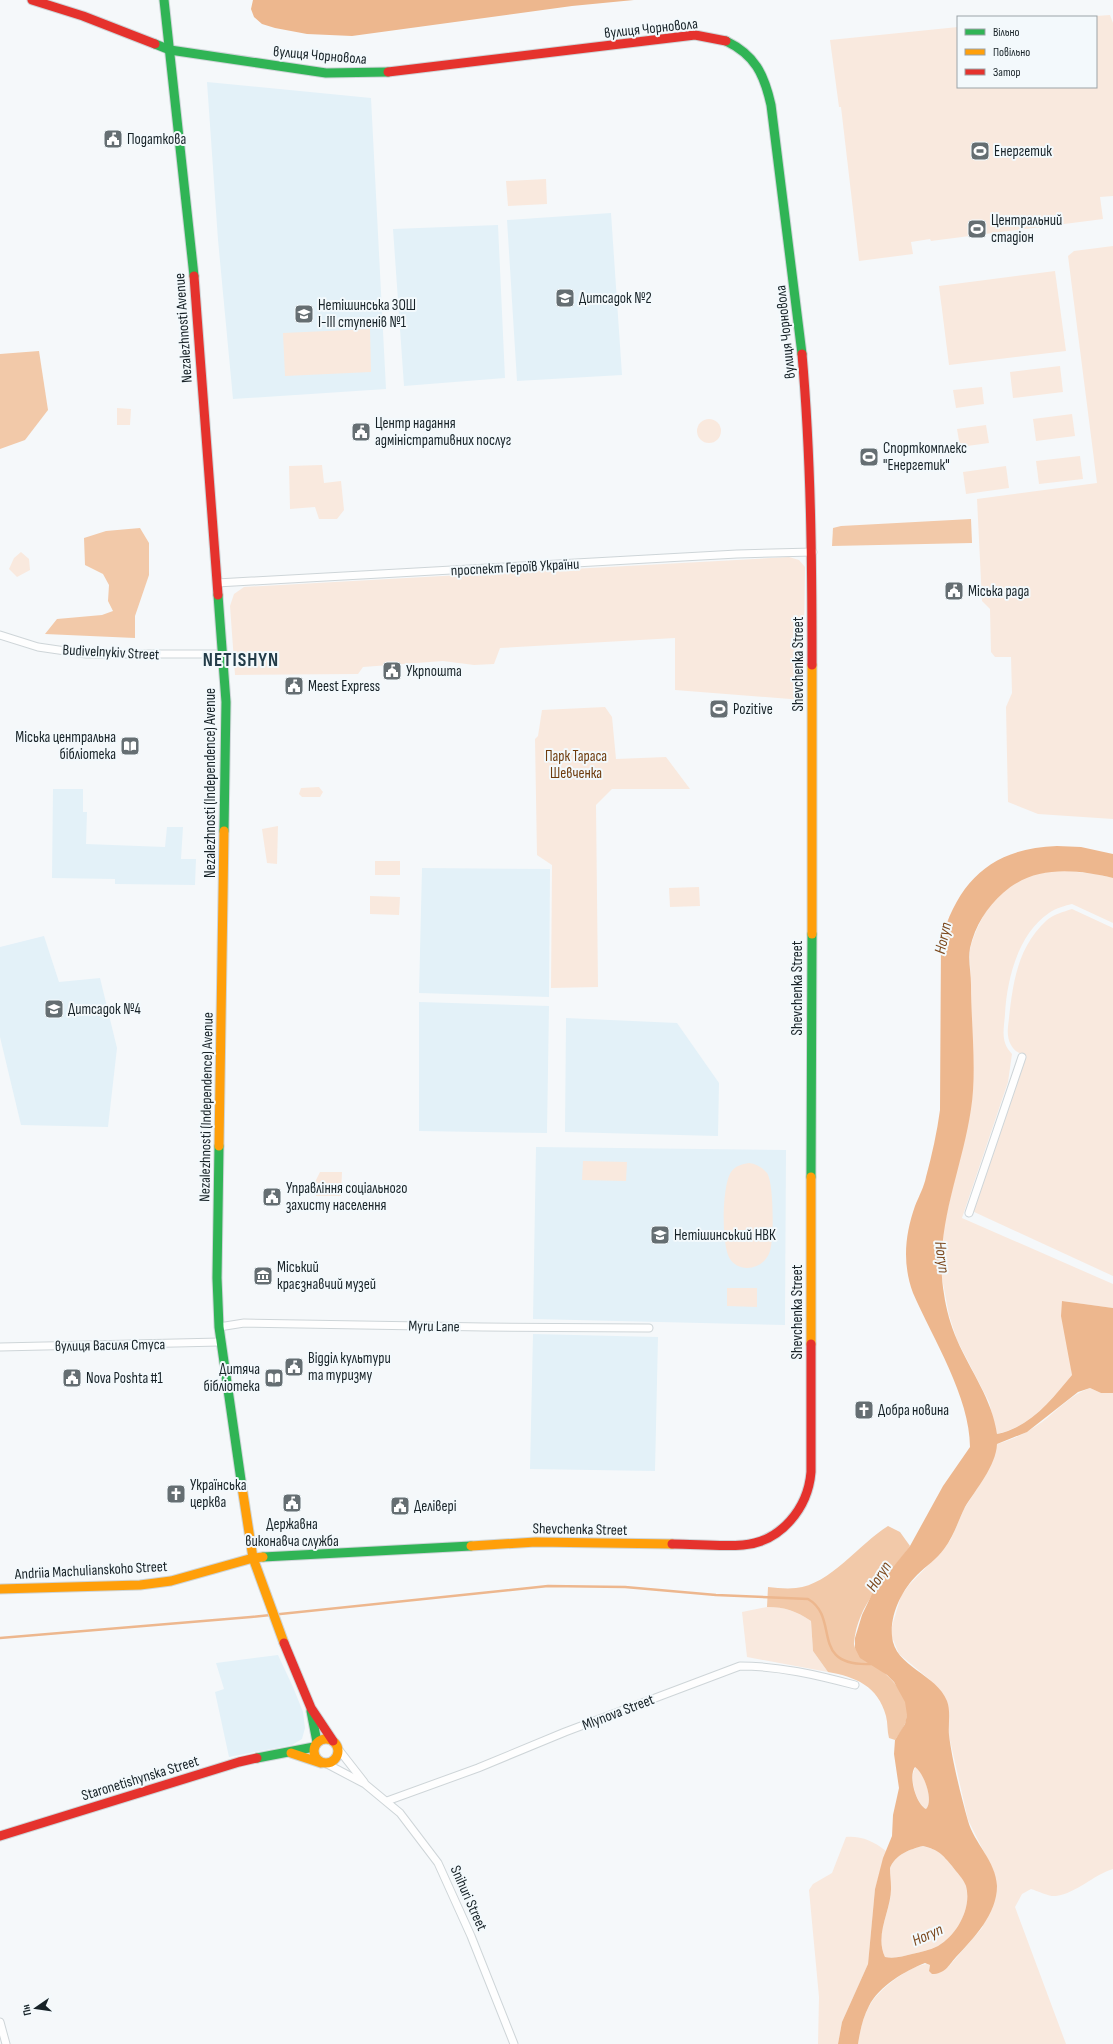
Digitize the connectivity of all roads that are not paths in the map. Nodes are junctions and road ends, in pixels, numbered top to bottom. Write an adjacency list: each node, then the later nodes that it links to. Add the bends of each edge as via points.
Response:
1 (32, 0): 3 (street, via 83,16)
2 (164, 0): 3 (street, Nezalezhnosti Avenue)
3 (170, 50): 4 (street, вулиця Чорновола, via 345,74 410,71 695,35 714,36 743,49 753,60 765,82 776,138 799,318 807,409); 5 (street, Nezalezhnosti Avenue, via 191,238)
4 (813, 552): 5 (street, проспект Героїв України, via 729,554); 14 (street, Shevchenka Street, via 811,1458 810,1485 796,1516 780,1532 754,1543 736,1546 529,1542)
5 (217, 583): 7 (street, Nezalezhnosti Avenue)
6 (0, 635): 7 (street, Budivelnykiv Street, via 38,646 86,654)
7 (224, 654): 10 (street, Nezalezhnosti (Independence) Avenue, via 226,702 217,1278)
8 (1022, 1057): 9 (street)
9 (969, 1213)
10 (219, 1327): 11 (street, Myru Lane, via 244,1323 484,1328); 12 (street, Nezalezhnosti (Independence) Avenue)
11 (649, 1328)
12 (220, 1342): 13 (street, вулиця Василя Стуса); 14 (street, Nezalezhnosti (Independence) Avenue)
13 (0, 1347)
14 (253, 1558): 15 (street, Andriia Machulianskoho Street, via 171,1581 140,1585); 17 (street)
15 (0, 1589)
16 (855, 1685): 24 (street, Mlynova Street, via 767,1666 740,1666)
17 (311, 1708): 18 (street); 19 (street)
18 (333, 1741): 19 (street, via 325,1739); 20 (street)
19 (316, 1745): 21 (street, Staronetishynska Street); 22 (street, via 316,1758)
20 (339, 1750): 22 (street, via 334,1761); 23 (street, Snihuri Street)
21 (290, 1752): 22 (street); 25 (street, Staronetishynska Street, via 239,1762)
22 (324, 1763): 23 (street, Snihuri Street)
23 (365, 1784): 24 (street, Snihuri Street)
24 (387, 1802): 28 (street, Snihuri Street, via 413,1828 438,1862)
25 (0, 1836)
26 (0, 2022): 27 (street)
27 (6, 2044)
28 (514, 2044)

